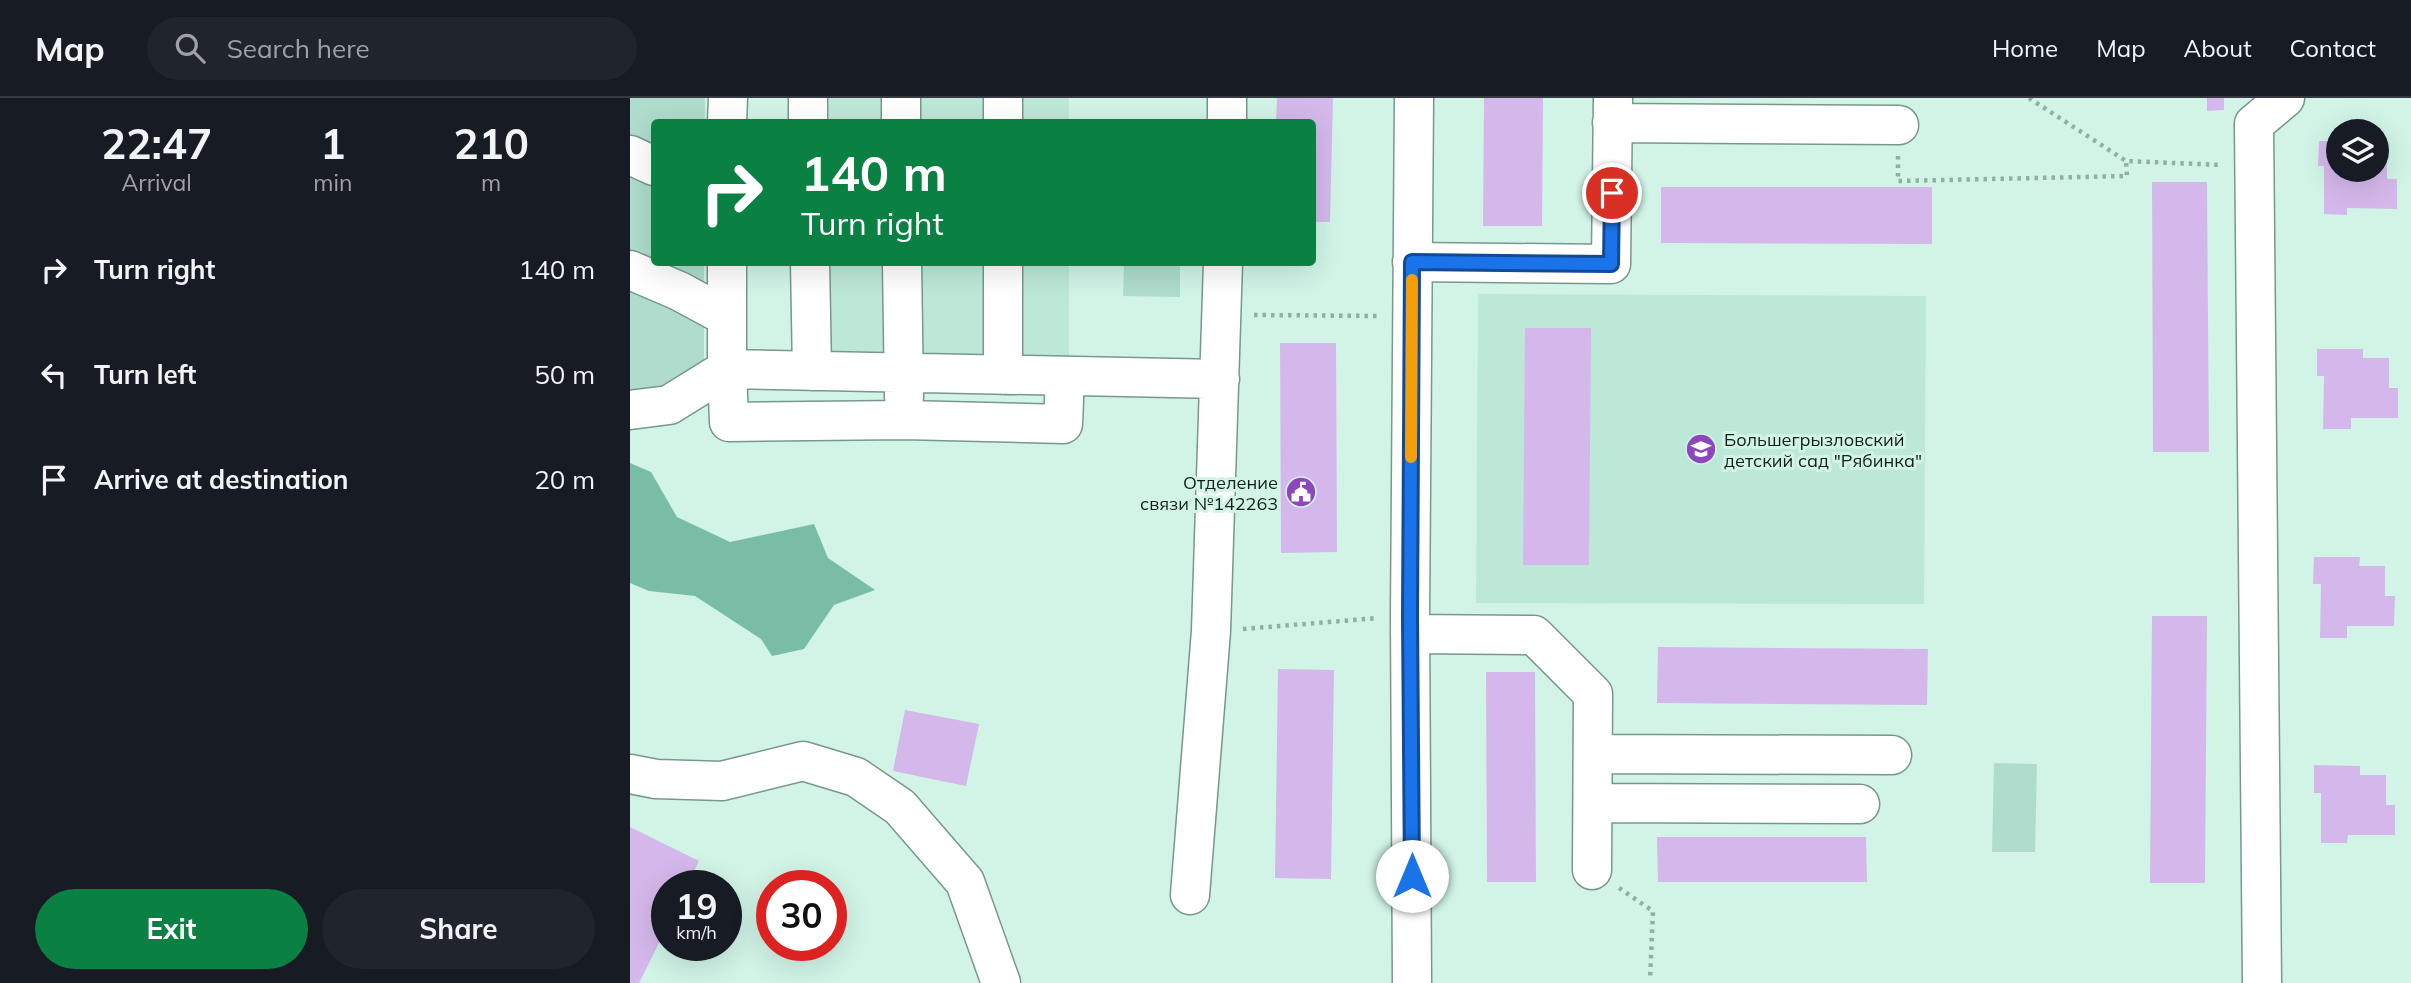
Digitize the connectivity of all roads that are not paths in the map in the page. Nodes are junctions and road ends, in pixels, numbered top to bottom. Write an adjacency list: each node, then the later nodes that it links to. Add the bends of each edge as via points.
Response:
1 (727, 98): 9 (street)
2 (808, 98): 10 (street)
3 (901, 98): 11 (street)
4 (1003, 98): 12 (street)
5 (1227, 98): 13 (street)
6 (1414, 98): 17 (street)
7 (2285, 98): 43 (street, via 2254,124)
8 (1612, 110): 14 (street); 17 (street, via 1611,264)
9 (727, 119)
10 (808, 119)
11 (901, 119)
12 (1003, 119)
13 (1227, 119)
14 (1899, 125)
15 (630, 155): 16 (street)
16 (651, 165)
17 (1412, 262): 33 (street)
18 (727, 266): 24 (street)
19 (810, 266): 26 (street)
20 (902, 266): 27 (street)
21 (1003, 266): 28 (street)
22 (1223, 266): 30 (street)
23 (630, 270): 24 (street)
24 (727, 317): 25 (street)
25 (727, 369): 26 (street); 31 (street, via 668,405); 32 (street, via 729,422)
26 (812, 370): 27 (street)
27 (903, 373): 28 (street); 32 (street)
28 (1003, 375): 29 (street)
29 (1065, 376): 30 (street); 32 (street, via 1063,424)
30 (1220, 379): 40 (street, via 1211,631)
31 (630, 410)
32 (904, 420)
33 (1410, 625): 34 (street, via 1534,635 1593,694); 42 (street)
34 (1593, 754): 35 (street); 37 (street)
35 (1892, 755)
36 (630, 774): 41 (street, via 722,781 803,761 856,776 900,807 965,882)
37 (1593, 803): 38 (street); 39 (street)
38 (1860, 804)
39 (1592, 870)
40 (1190, 895)
41 (1000, 983)
42 (1412, 983)
43 (2262, 983)

